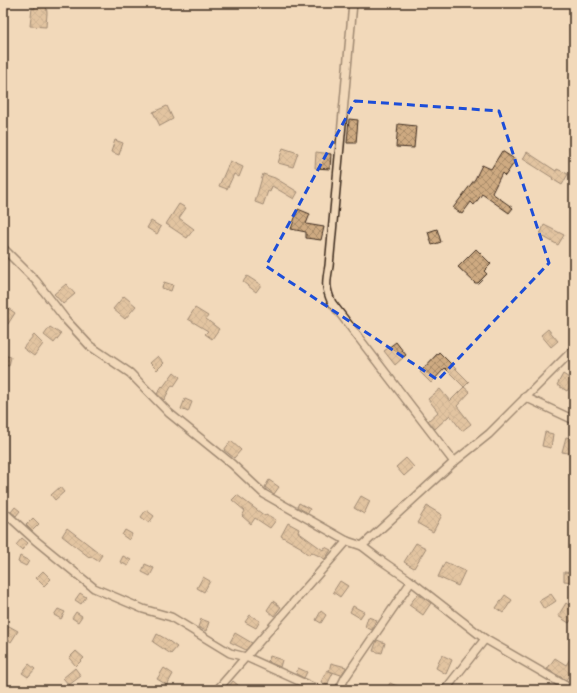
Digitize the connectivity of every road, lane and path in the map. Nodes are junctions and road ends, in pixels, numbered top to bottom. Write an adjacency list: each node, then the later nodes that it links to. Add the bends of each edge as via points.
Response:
1 (354, 3): 6 (street, via 326,292 332,304)
2 (3, 248): 8 (street, via 36,281 90,346 130,374 169,413 232,464 264,494)
3 (574, 349): 4 (street)
4 (525, 397): 5 (street); 6 (street, via 489,434)
5 (574, 420)
6 (454, 462): 9 (street)
7 (3, 511): 12 (street, via 94,588 143,610 171,617 230,653)
8 (347, 541): 9 (street); 12 (street)
9 (362, 546): 10 (street)
10 (411, 582): 11 (street); 15 (street)
11 (485, 639): 16 (street); 17 (street)
12 (246, 657): 13 (street); 14 (street)
13 (217, 690)
14 (319, 690)
15 (339, 690)
16 (445, 690)
17 (573, 690)

